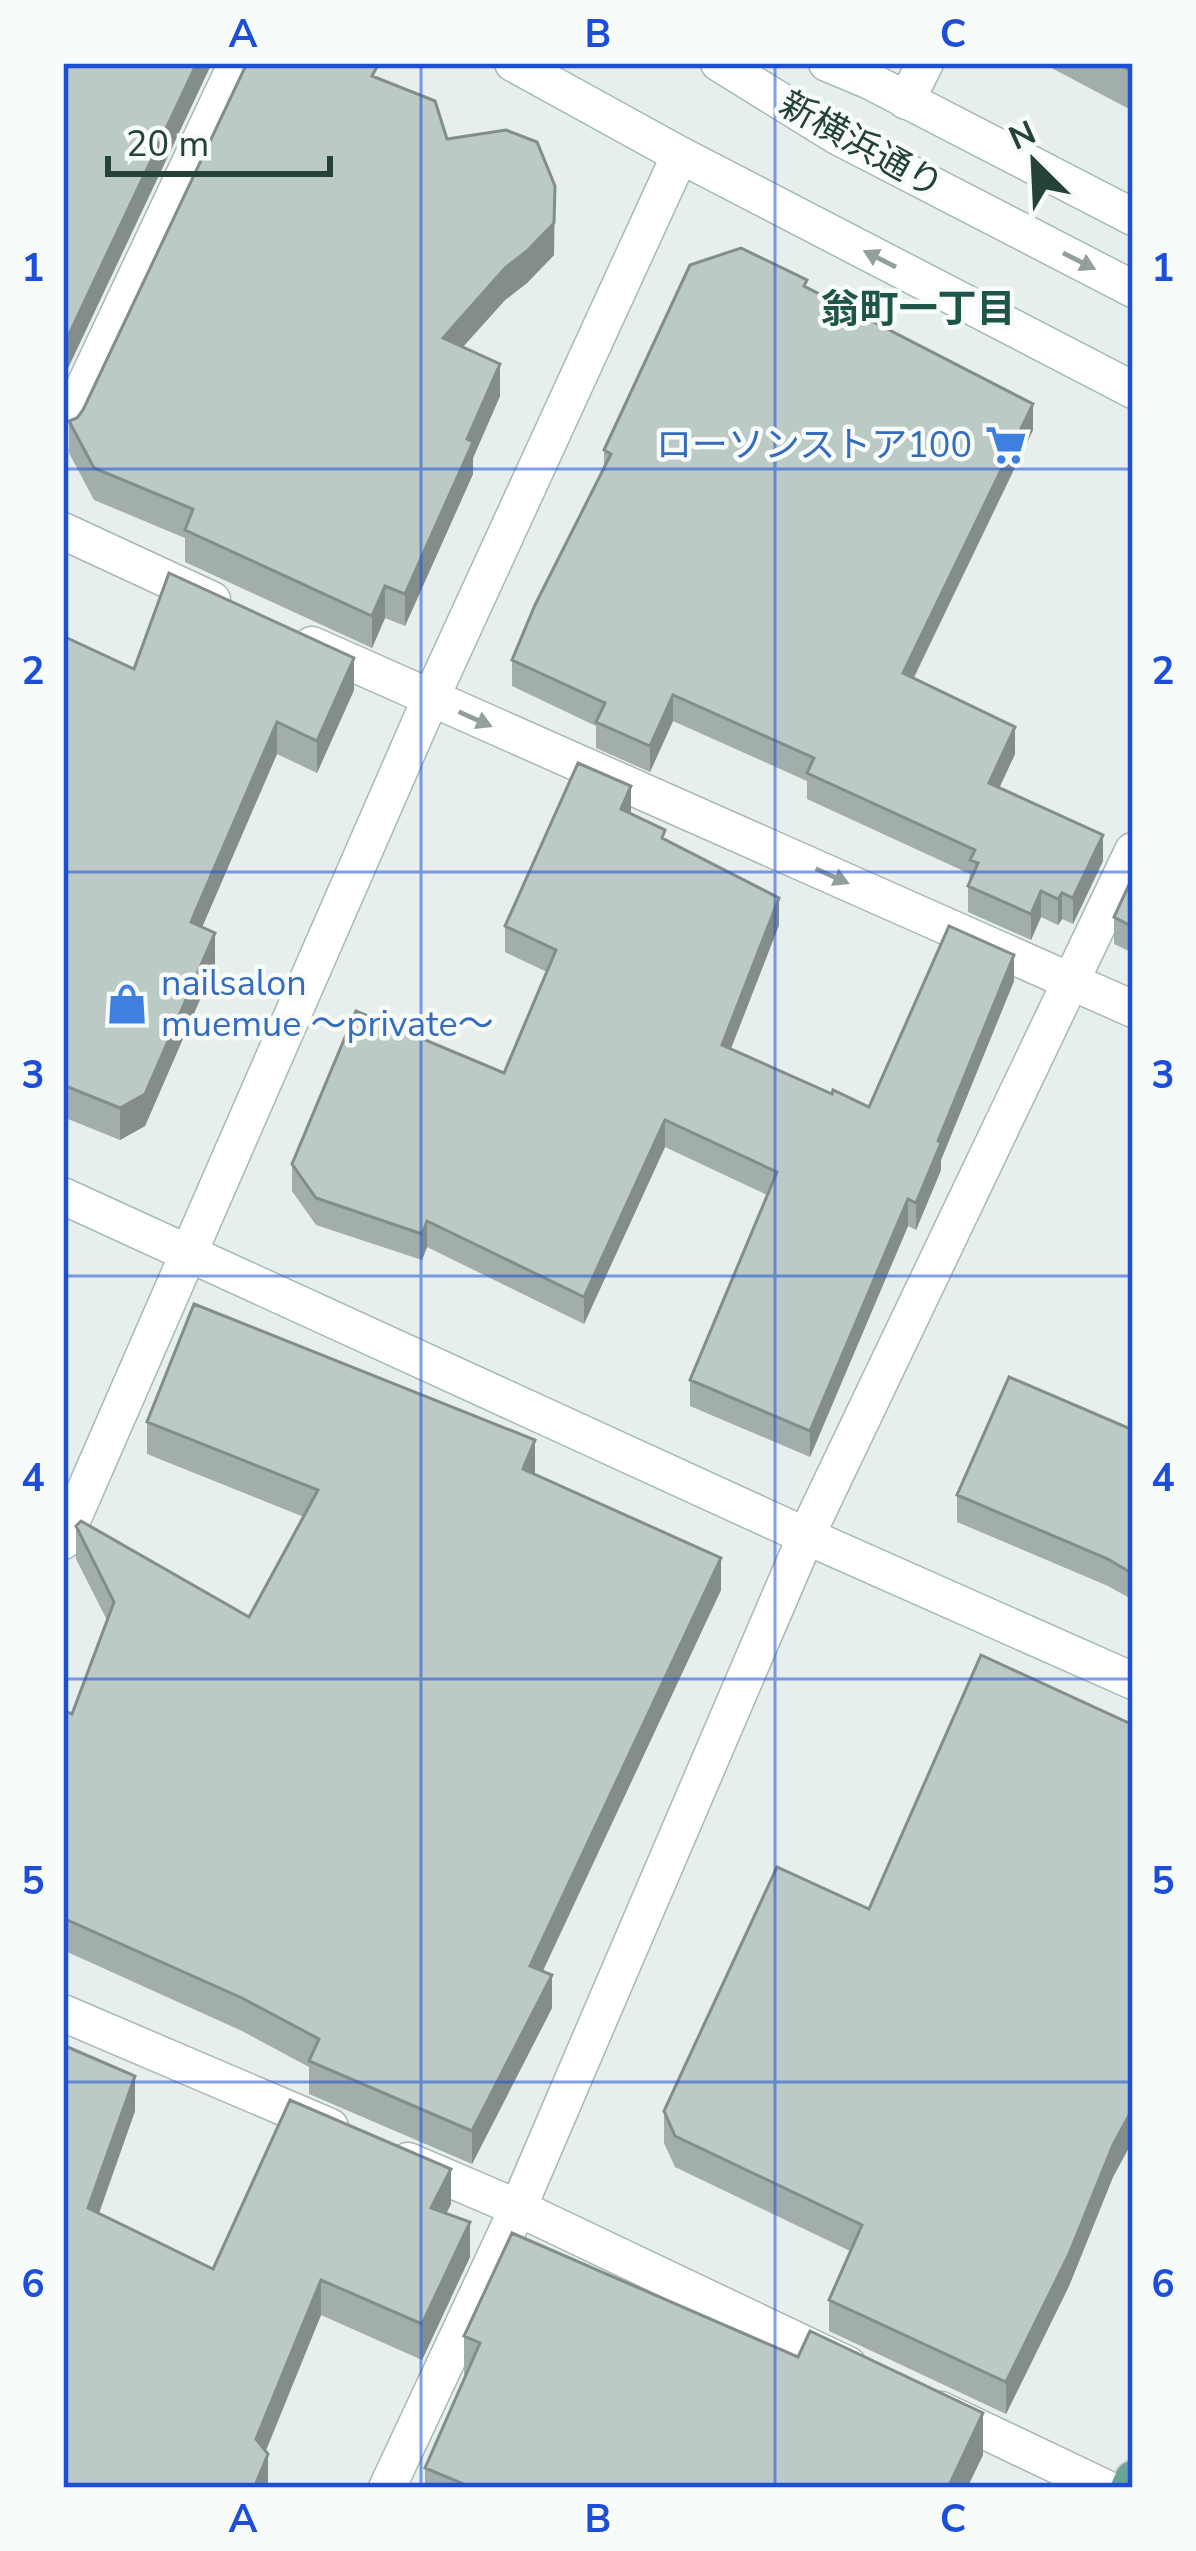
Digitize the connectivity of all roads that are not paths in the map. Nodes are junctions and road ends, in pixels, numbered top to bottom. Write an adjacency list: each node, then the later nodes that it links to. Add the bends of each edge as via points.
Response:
1 (237, 63): 11 (street)
2 (513, 63): 7 (street)
3 (719, 63): 9 (street, 新横浜通り, one-way to 9, via 836,136)
4 (827, 63): 6 (street)
5 (925, 63): 6 (street)
6 (906, 100): 8 (street)
7 (680, 155): 10 (street, one-way to 7); 15 (street)
8 (1133, 217)
9 (1133, 290)
10 (1133, 390)
11 (63, 432)
12 (63, 531): 13 (street)
13 (236, 610)
14 (279, 630): 15 (street)
15 (430, 700): 17 (street, one-way to 17); 20 (street)
16 (1133, 851): 17 (street)
17 (1072, 982): 18 (street); 21 (street)
18 (1133, 1009)
19 (63, 1196): 20 (street)
20 (190, 1255): 21 (street); 22 (street)
21 (806, 1536): 23 (street); 25 (street)
22 (63, 1540)
23 (1133, 1681)
24 (63, 2013): 25 (street)
25 (518, 2208): 26 (street); 29 (street)
26 (877, 2379)
27 (919, 2399): 30 (street)
28 (1133, 2479): 31 (main road)
29 (387, 2488)
30 (1105, 2488)
31 (1129, 2488)

